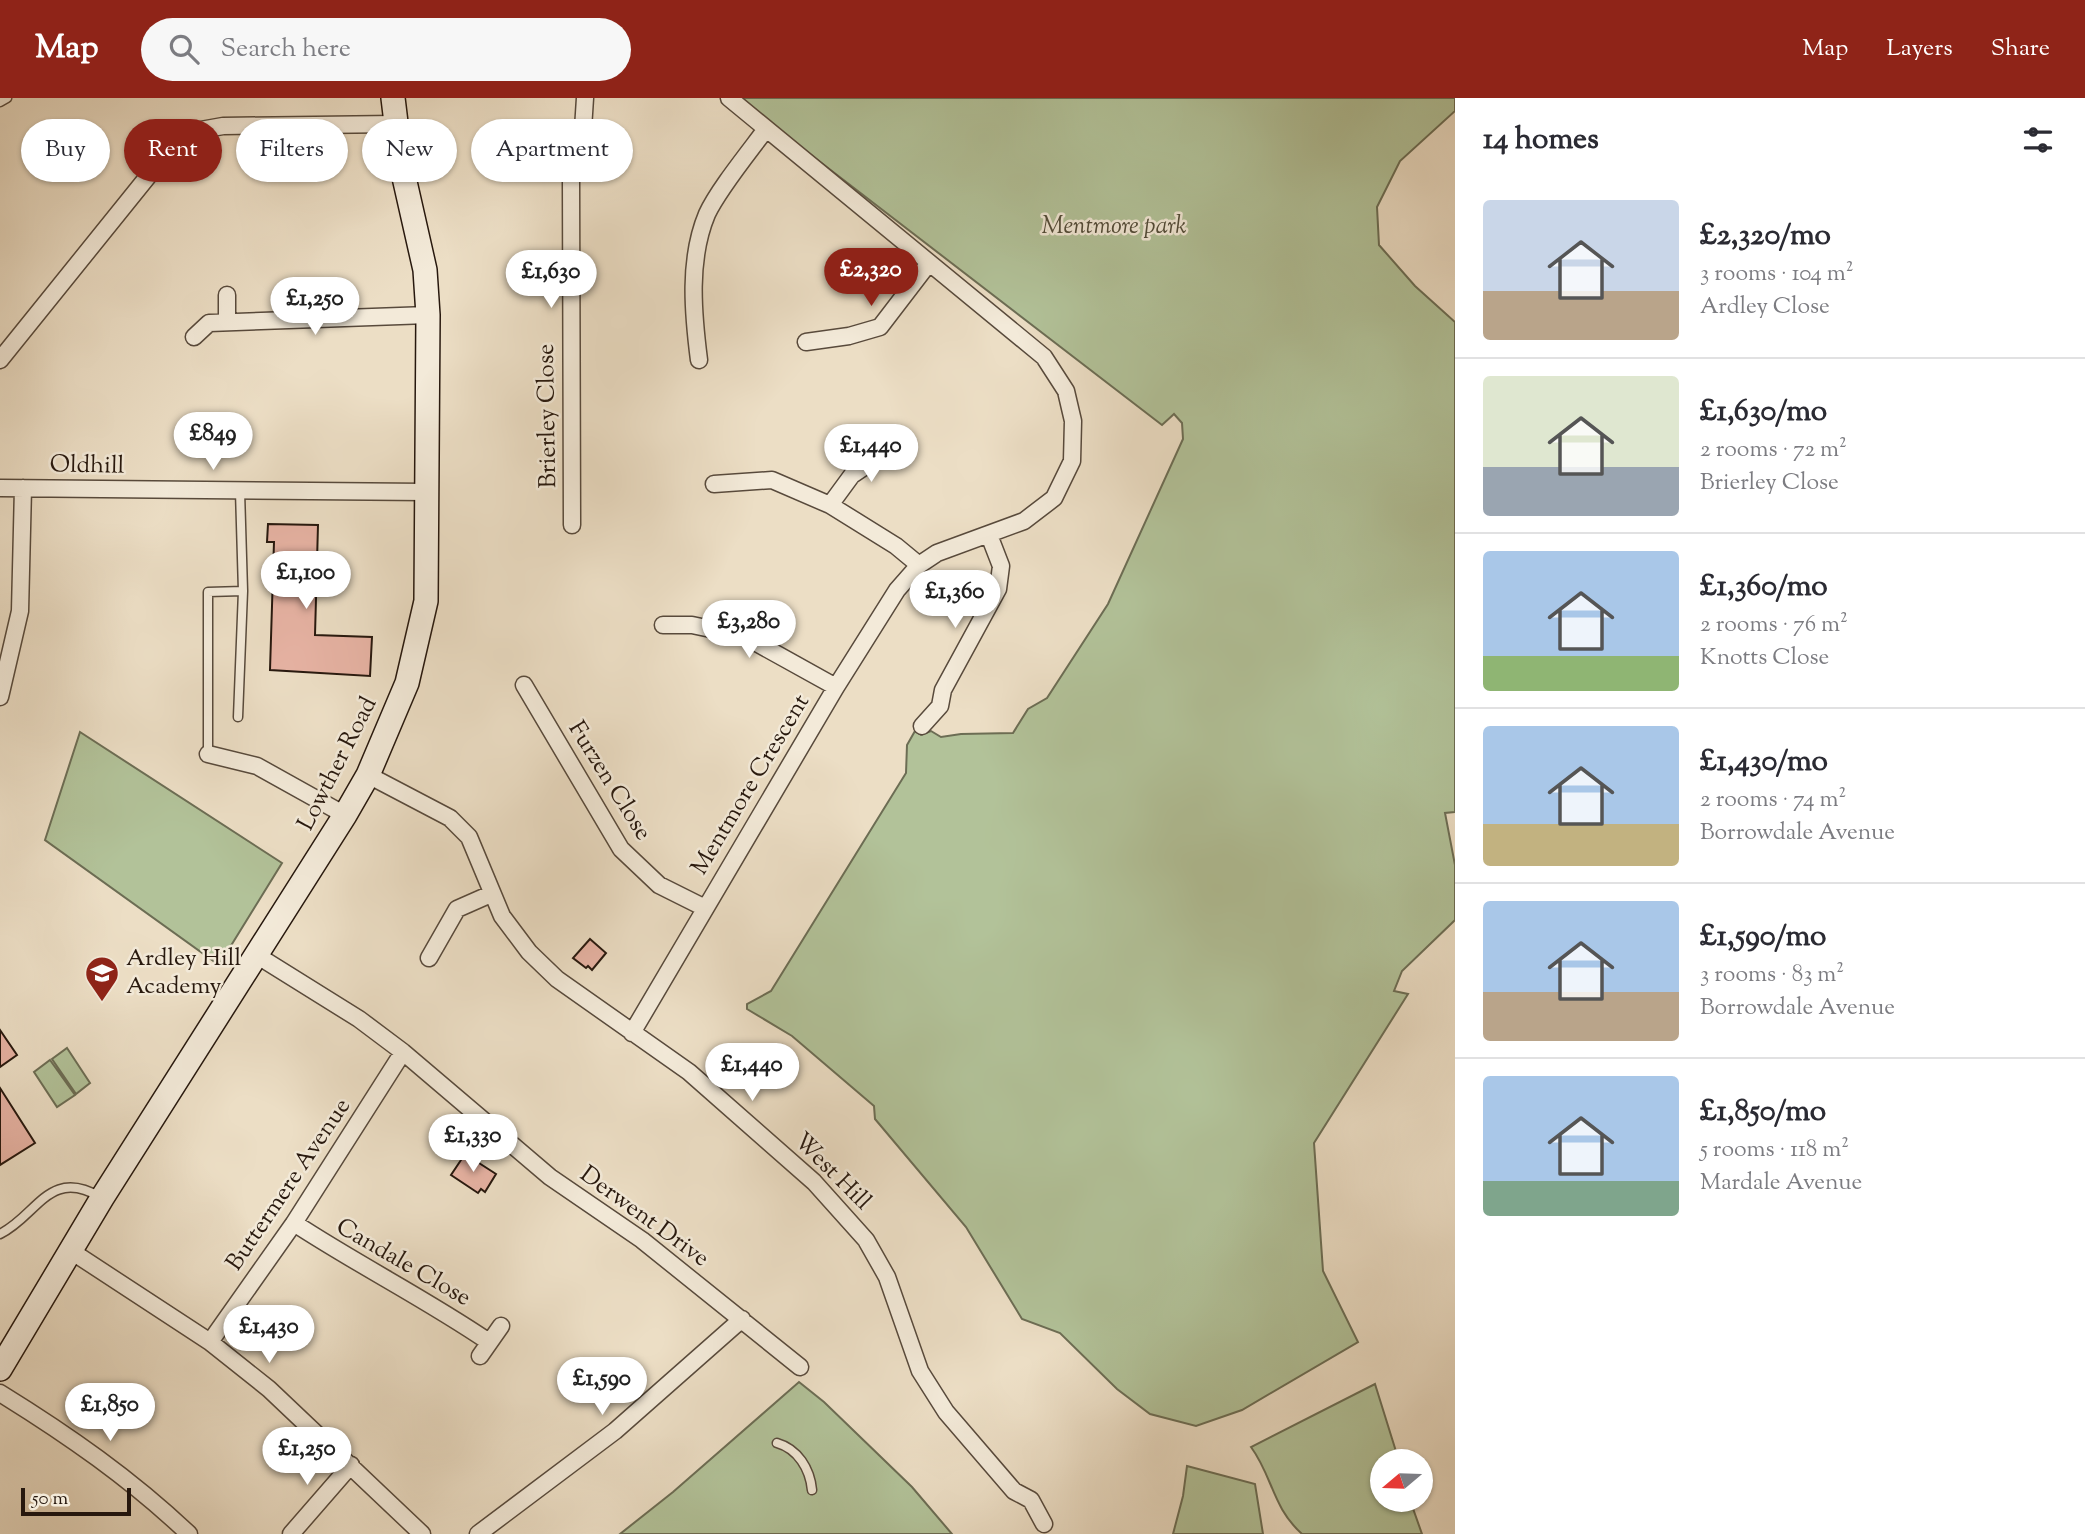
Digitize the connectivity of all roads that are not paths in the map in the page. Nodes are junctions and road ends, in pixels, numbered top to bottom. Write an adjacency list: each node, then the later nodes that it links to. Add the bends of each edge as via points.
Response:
1 (7, 98): 5 (lane)
2 (393, 98): 6 (street, Lowther Road)
3 (585, 98): 25 (street, Brierley Close, via 571,179)
4 (729, 98): 8 (street, Mentmore Crescent)
5 (0, 102)
6 (395, 119)
7 (362, 124): 16 (street, via 223,126 195,131 170,149)
8 (765, 129): 10 (street, Mentmore Crescent); 17 (street, via 708,213 695,257)
9 (405, 182): 12 (street, Lowther Road, via 425,270)
10 (929, 263): 15 (street, via 880,327); 26 (street, Mentmore Crescent, via 1044,357 1066,391 1073,421 1072,461 1054,498 1024,521)
11 (226, 295): 13 (street)
12 (428, 315): 13 (street); 23 (street, Lowther Road)
13 (227, 322): 14 (street, via 209,323)
14 (194, 337)
15 (806, 342)
16 (0, 360)
17 (699, 360)
18 (895, 446): 24 (street, via 852,475)
19 (714, 484): 24 (street, via 772,480)
20 (0, 488): 21 (street, Oldhill)
21 (23, 488): 22 (street, Oldhill); 32 (street, via 20,611)
22 (240, 491): 23 (street, Oldhill); 28 (lane)
23 (426, 492): 36 (street, Lowther Road, via 426,601 407,683)
24 (830, 505): 27 (street, via 896,545)
25 (572, 525)
26 (989, 535): 27 (street, Mentmore Crescent, via 937,553); 34 (street, via 1001,566 998,589 943,690 940,706)
27 (919, 565): 31 (street, Mentmore Crescent, via 897,590)
28 (243, 591): 33 (lane); 35 (lane, via 208,592)
29 (663, 625): 31 (street, via 692,625 744,636)
30 (524, 685): 39 (street, Furzen Close, via 621,849 659,885)
31 (836, 687): 39 (street, Mentmore Crescent)
32 (0, 697)
33 (239, 717)
34 (922, 726)
35 (208, 754): 37 (street, via 257,766)
36 (368, 775): 37 (street, Lowther Road); 38 (street, West Hill, via 450,818 469,837)
37 (345, 815): 40 (street, Lowther Road)
38 (491, 894): 41 (street, via 457,909); 42 (street, West Hill, via 529,952 557,979)
39 (705, 908): 42 (street, Mentmore Crescent)
40 (258, 956): 43 (street, Derwent Drive); 44 (street, Lowther Road)
41 (429, 958)
42 (632, 1033): 59 (street, West Hill, via 688,1072 814,1182 866,1240 887,1277 920,1371 946,1412 1014,1491 1031,1500)
43 (403, 1052): 45 (street, Buttermere Avenue); 48 (street, Derwent Drive, via 550,1177 642,1240)
44 (102, 1198): 46 (lane, via 75,1186 63,1188 42,1198); 47 (street, Lowther Road)
45 (294, 1223): 50 (street, Buttermere Avenue); 51 (street, Candale Close)
46 (0, 1234)
47 (71, 1251): 50 (street); 54 (street, Lowther Road)
48 (742, 1319): 53 (street, Derwent Drive); 63 (street, via 615,1431)
49 (502, 1326): 51 (street)
50 (210, 1342): 57 (street, via 270,1389)
51 (489, 1342): 52 (street)
52 (480, 1356)
53 (800, 1367)
54 (0, 1369)
55 (0, 1393): 60 (street, via 84,1446)
56 (777, 1443): 58 (lane, via 798,1456 811,1478)
57 (351, 1465): 61 (street); 62 (street)
58 (812, 1490)
59 (1044, 1524)
60 (189, 1534)
61 (291, 1534)
62 (422, 1534)
63 (478, 1534)

